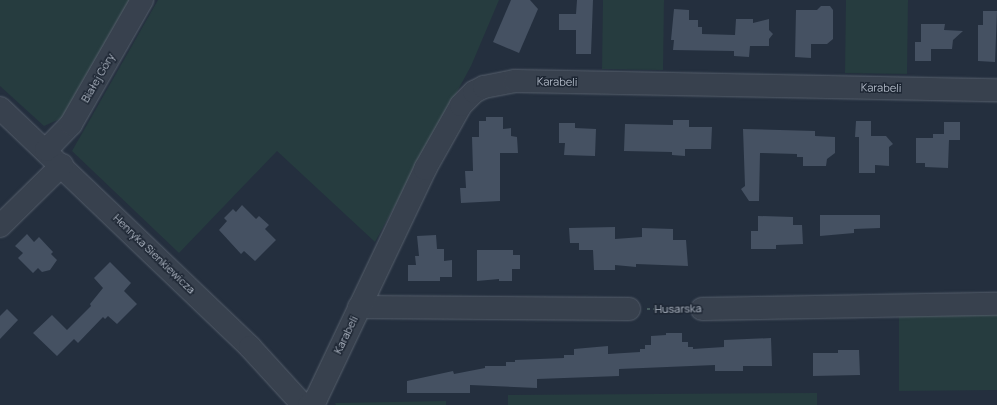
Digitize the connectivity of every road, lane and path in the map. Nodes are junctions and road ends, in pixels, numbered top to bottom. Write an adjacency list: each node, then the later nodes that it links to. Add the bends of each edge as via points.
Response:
1 (142, 0): 4 (street, Białej Góry, via 71,124)
2 (997, 90): 8 (street, Karabeli, via 515,81 484,87 474,92 461,105 432,156)
3 (0, 108): 4 (street, Henryka Sienkiewicza)
4 (46, 150): 5 (street, Henryka Sienkiewicza)
5 (62, 165): 6 (street); 11 (street, Henryka Sienkiewicza, via 250,347)
6 (0, 226)
7 (997, 304): 9 (street, Husarska)
8 (359, 307): 10 (street); 12 (street, Karabeli, via 316,399)
9 (702, 309): 10 (path, Husarska)
10 (629, 310)
11 (302, 405)
12 (309, 405)

